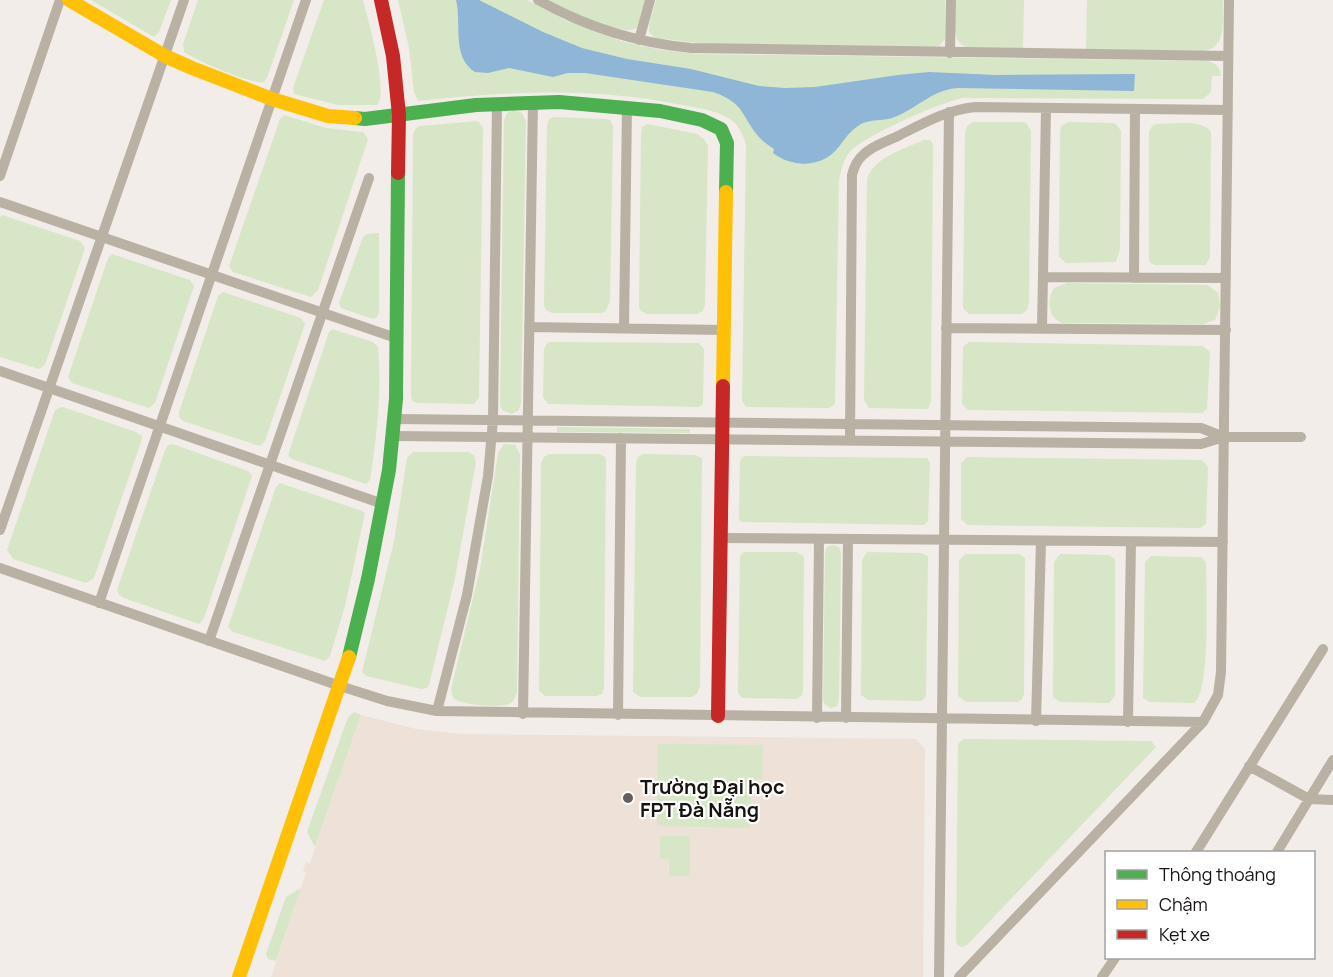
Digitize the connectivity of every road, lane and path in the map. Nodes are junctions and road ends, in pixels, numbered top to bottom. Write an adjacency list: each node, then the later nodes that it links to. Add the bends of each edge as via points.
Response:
1 (60, 0): 23 (street)
2 (69, 0): 12 (street)
3 (184, 0): 12 (street)
4 (306, 0): 14 (street)
5 (381, 0): 22 (street, via 393,56)
6 (538, 0): 10 (street, via 592,25)
7 (650, 0): 10 (street)
8 (951, 0): 11 (street)
9 (1229, 0): 13 (street)
10 (639, 40): 11 (street, via 710,50)
11 (950, 52): 13 (street)
12 (165, 56): 14 (street); 26 (street)
13 (1228, 56): 20 (street)
14 (272, 99): 22 (street, via 339,118); 27 (street)
15 (533, 102): 16 (street); 17 (street); 32 (street)
16 (497, 103): 22 (street); 42 (street)
17 (627, 107): 33 (street); 36 (street, via 702,120 724,134)
18 (1046, 108): 19 (street); 21 (street, via 975,107); 28 (street)
19 (1135, 110): 20 (street); 29 (street)
20 (1228, 110): 30 (street)
21 (949, 112): 34 (street); 45 (street, via 869,150 854,168)
22 (399, 115): 38 (street)
23 (0, 176)
24 (369, 178): 31 (street)
25 (0, 202): 26 (street)
26 (102, 237): 27 (street); 40 (street)
27 (212, 275): 31 (street); 47 (street)
28 (1043, 277): 29 (street); 35 (street)
29 (1134, 278): 30 (street)
30 (1226, 278): 37 (street)
31 (322, 313): 38 (street); 57 (street)
32 (529, 327): 33 (street); 43 (street)
33 (624, 328): 36 (street)
34 (946, 328): 35 (street); 46 (street)
35 (1042, 329): 37 (street)
36 (724, 330): 44 (street)
37 (1226, 330): 52 (street)
38 (396, 338): 41 (street)
39 (0, 371): 40 (street)
40 (49, 388): 47 (street); 59 (street)
41 (395, 419): 42 (street); 48 (street)
42 (492, 420): 43 (street); 50 (street)
43 (528, 420): 44 (street); 51 (street)
44 (723, 423): 45 (street); 54 (street)
45 (850, 424): 46 (street); 55 (street)
46 (945, 425): 52 (street, via 1201,428); 56 (street)
47 (160, 426): 57 (street); 68 (street)
48 (394, 436): 50 (street); 58 (street)
49 (1301, 436): 52 (street)
50 (492, 437): 51 (street); 72 (street, via 476,553)
51 (527, 437): 53 (street); 73 (street)
52 (1224, 437): 56 (street, via 1201,444); 66 (street)
53 (621, 438): 54 (street); 74 (street)
54 (722, 439): 55 (street); 60 (street)
55 (850, 441): 56 (street)
56 (945, 442): 63 (street)
57 (270, 465): 58 (street); 69 (street)
58 (383, 504): 71 (street, via 359,620)
59 (0, 530)
60 (721, 538): 61 (street); 75 (street)
61 (819, 539): 62 (street); 76 (street)
62 (848, 539): 63 (street); 77 (street)
63 (944, 540): 64 (street); 78 (street)
64 (1041, 541): 65 (street); 79 (street)
65 (1131, 542): 66 (street); 80 (street)
66 (1223, 542): 81 (street, via 1220,683 1214,705)
67 (0, 568): 68 (street)
68 (99, 603): 69 (street)
69 (209, 640): 71 (street)
70 (1323, 649): 83 (street)
71 (340, 686): 72 (street); 89 (street)
72 (437, 711): 73 (street)
73 (523, 714): 74 (street)
74 (618, 715): 75 (street)
75 (718, 716): 76 (street)
76 (817, 718): 77 (street)
77 (846, 718): 78 (street)
78 (942, 719): 79 (street); 90 (street)
79 (1036, 721): 80 (street)
80 (1128, 722): 81 (street)
81 (1203, 722): 91 (street)
82 (1333, 760): 84 (street)
83 (1249, 766): 84 (street); 86 (street)
84 (1309, 799): 85 (street); 87 (street)
85 (1333, 801)
86 (1197, 851)
87 (1278, 851)
88 (1114, 959): 92 (street)
89 (239, 977)
90 (939, 977)
91 (959, 977)
92 (1102, 977)

